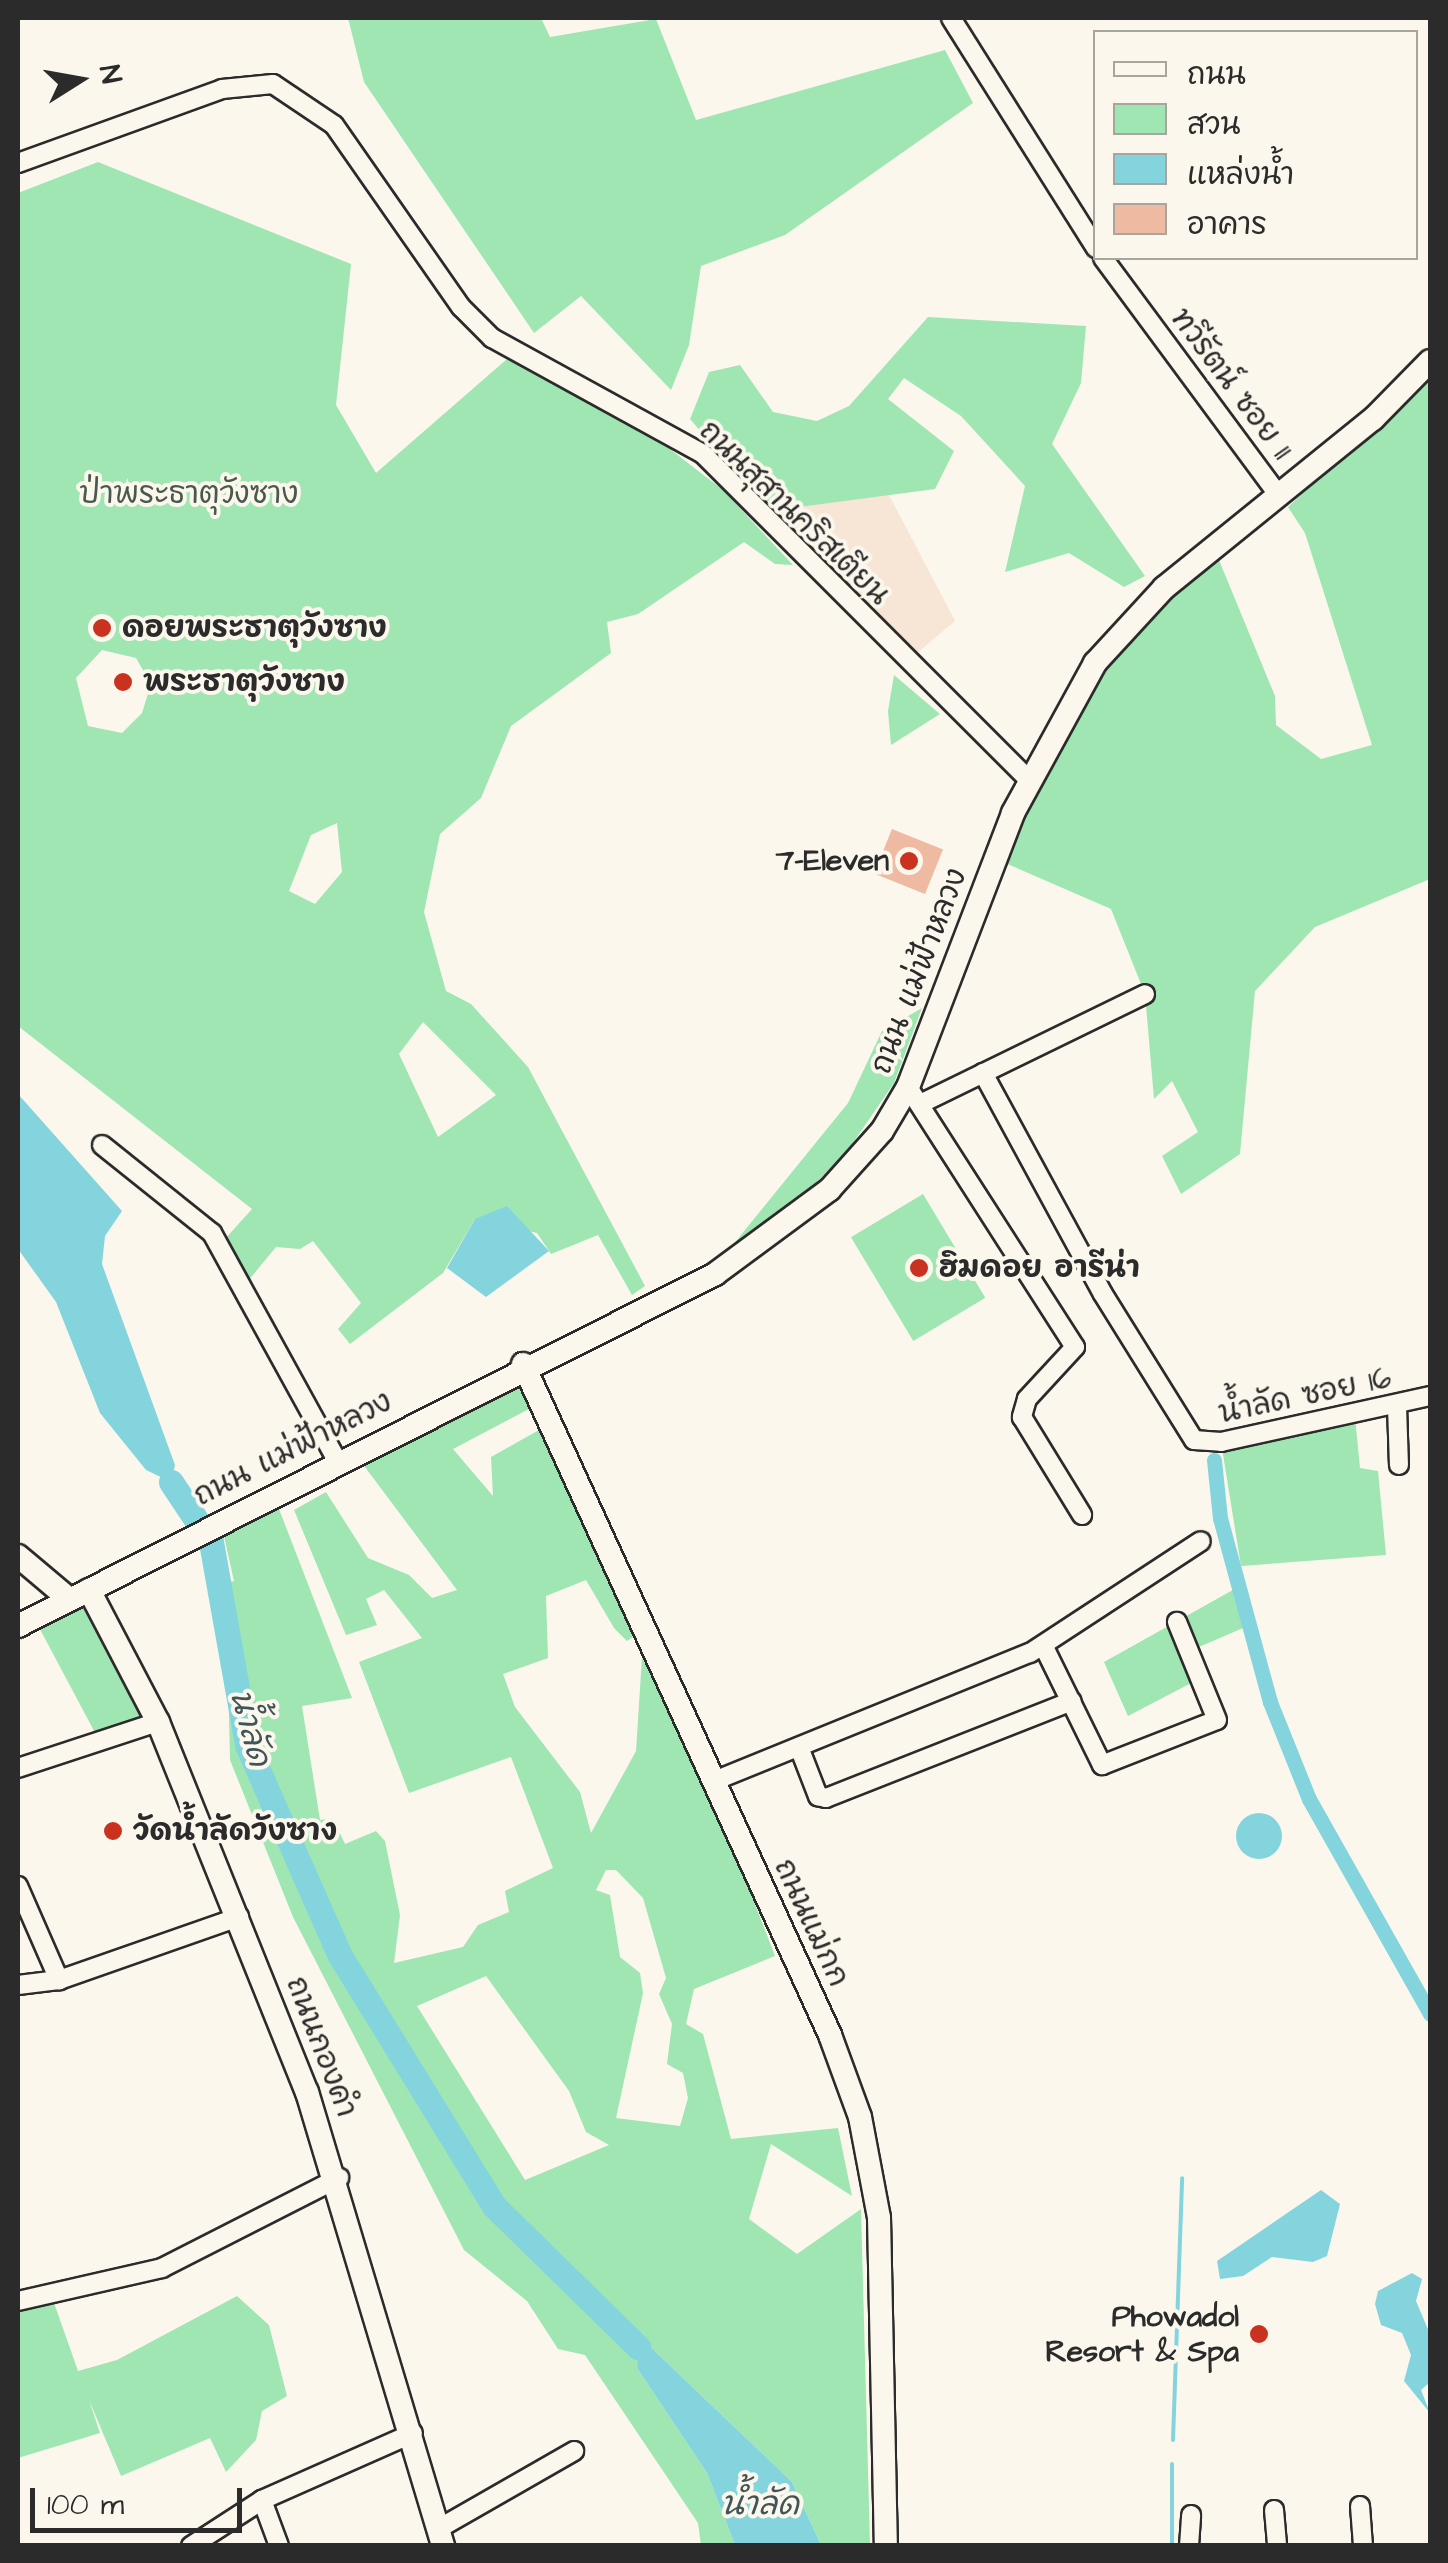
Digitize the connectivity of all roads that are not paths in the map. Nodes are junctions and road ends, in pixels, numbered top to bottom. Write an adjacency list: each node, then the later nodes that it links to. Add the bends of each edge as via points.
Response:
1 (951, 18): 3 (street)
2 (18, 163): 7 (street, ถนนสุสานคริสเตียน, via 222,89 273,84 334,126 461,307 492,338 703,454)
3 (1093, 243)
4 (1104, 260): 6 (street, ทวีรัตน์ ซอย 11)
5 (1430, 361): 6 (street, ถนน แม่ฟ้าหลวง)
6 (1279, 496): 7 (street, ถนน แม่ฟ้าหลวง, via 1114,638)
7 (1029, 780): 10 (street, ถนน แม่ฟ้าหลวง)
8 (1145, 994): 9 (street)
9 (982, 1073): 10 (street); 14 (street, น้ำลัด ซอย 16, via 1103,1294 1194,1440 1220,1442)
10 (915, 1095): 12 (street, ถนน แม่ฟ้าหลวง, via 868,1149 772,1237 689,1287); 17 (street, via 1075,1347 1026,1399 1022,1417)
11 (102, 1145): 15 (street, via 212,1233)
12 (523, 1364): 15 (street, ถนน แม่ฟ้าหลวง); 28 (street, ถนนแม่กก)
13 (1430, 1398): 14 (street, น้ำลัด ซอย 16)
14 (1397, 1406): 16 (street)
15 (337, 1460): 20 (street, ถนน แม่ฟ้าหลวง)
16 (1399, 1465)
17 (1082, 1515)
18 (1202, 1541): 23 (street)
19 (18, 1556): 20 (street)
20 (79, 1594): 22 (street, ถนน แม่ฟ้าหลวง); 25 (street, ถนนกองคำ)
21 (1177, 1622): 24 (street, via 1217,1720 1102,1765)
22 (18, 1626)
23 (1043, 1645): 24 (street); 26 (street)
24 (1072, 1702): 26 (street, via 826,1798 818,1796)
25 (158, 1722): 27 (street); 30 (street, ถนนกองคำ)
26 (799, 1747): 28 (street)
27 (18, 1768)
28 (714, 1781): 44 (street, ถนนแม่กก, via 830,2035 867,2142 884,2316)
29 (18, 1886): 31 (street)
30 (238, 1917): 31 (street); 33 (street, ถนนกองคำ)
31 (59, 1980): 32 (street)
32 (18, 1985)
33 (338, 2178): 34 (street, via 162,2268); 35 (street, ถนนกองคำ)
34 (19, 2296)
35 (413, 2433): 37 (street); 41 (street, ถนนกองคำ)
36 (574, 2451): 41 (street)
37 (262, 2500): 42 (street); 43 (street)
38 (1360, 2506): 47 (street)
39 (1274, 2510): 46 (street)
40 (1190, 2515): 45 (street)
41 (440, 2537)
42 (191, 2546)
43 (278, 2546)
44 (886, 2546)
45 (1189, 2546)
46 (1277, 2546)
47 (1363, 2546)

